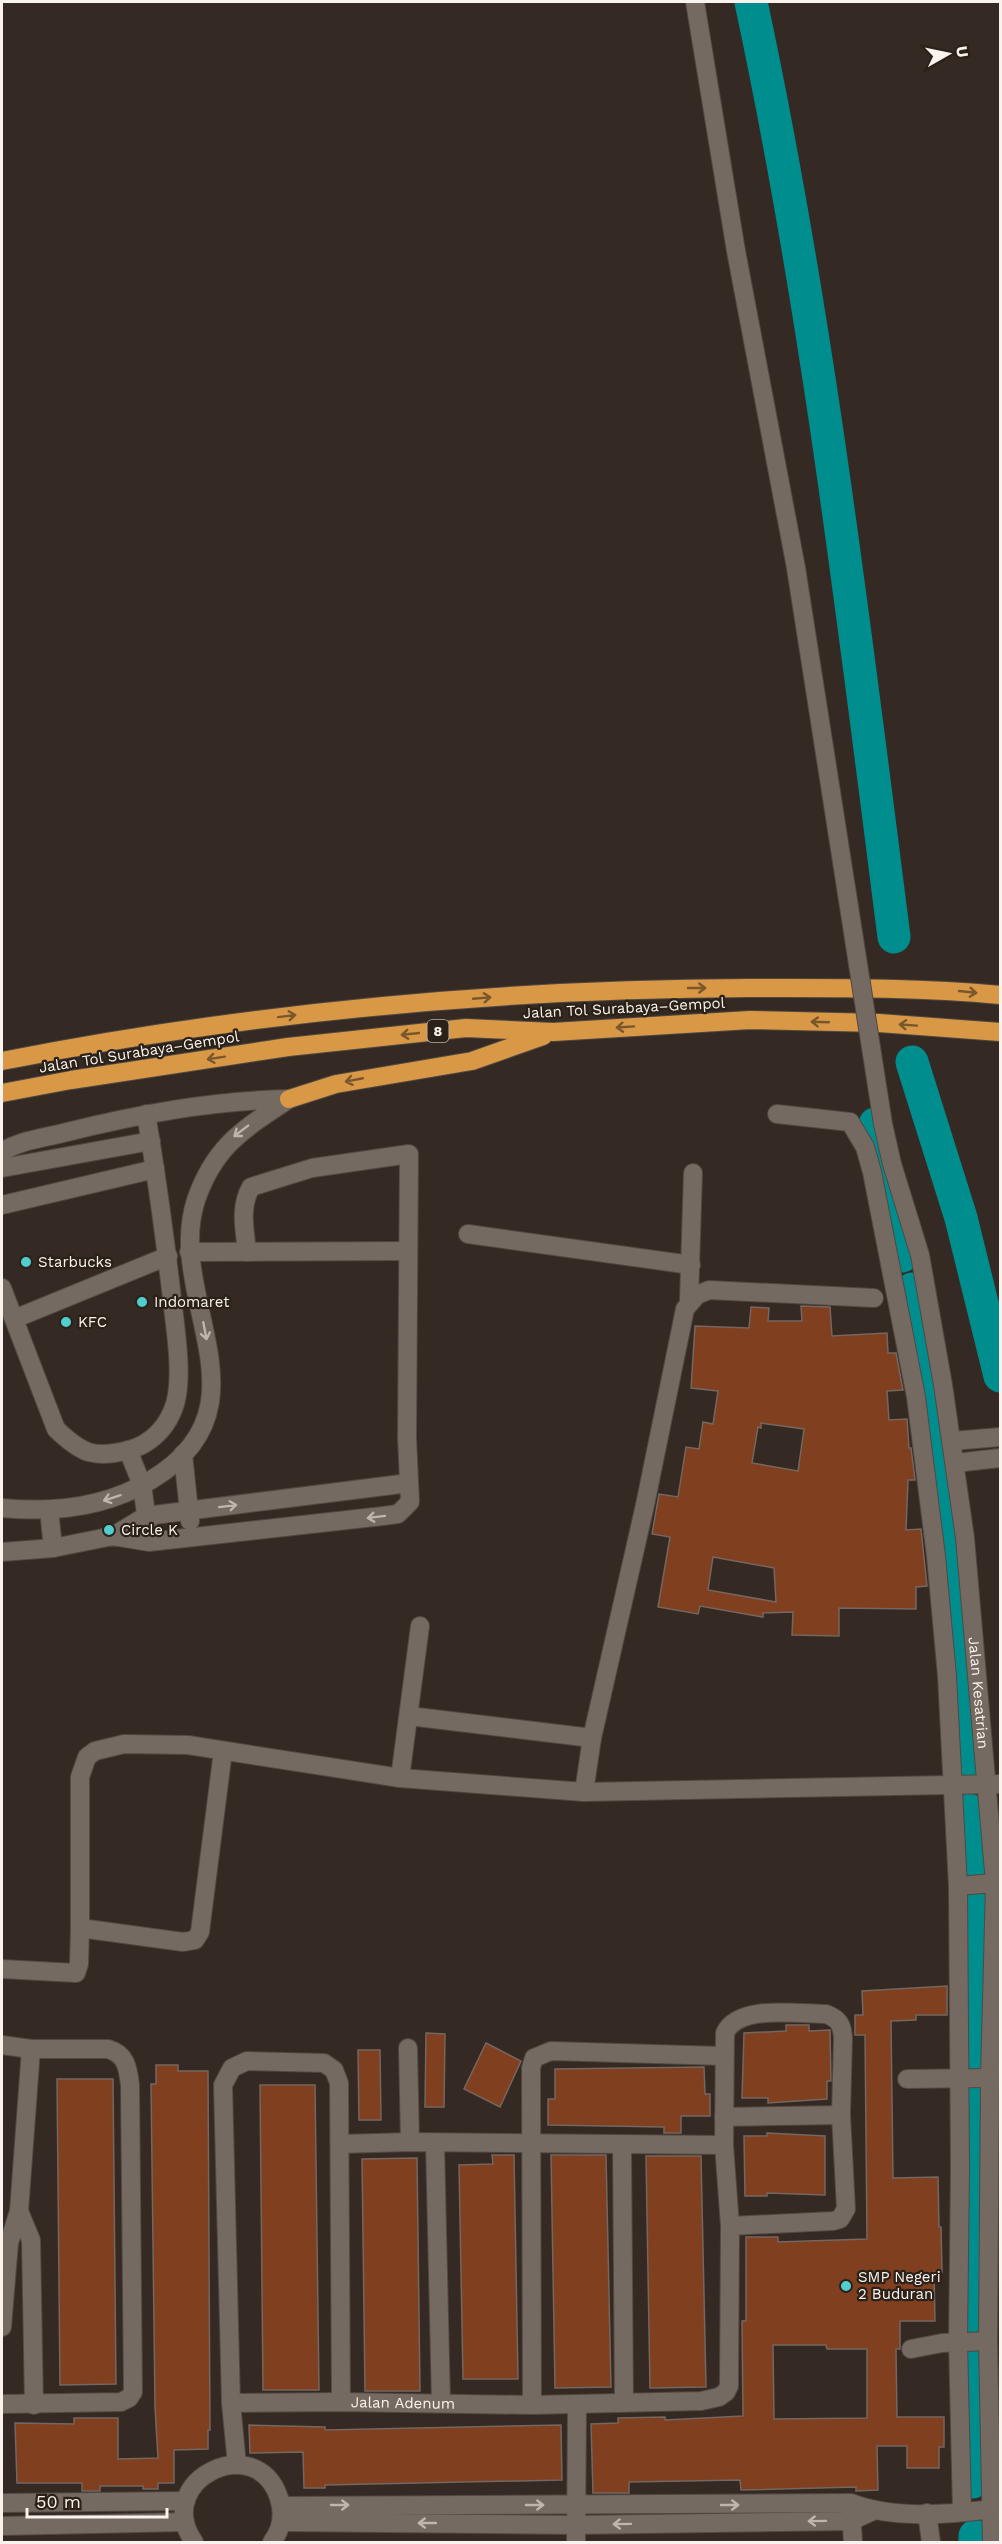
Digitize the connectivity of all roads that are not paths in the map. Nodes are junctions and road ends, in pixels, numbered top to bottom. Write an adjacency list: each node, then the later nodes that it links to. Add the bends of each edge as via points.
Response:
1 (694, 2): 30 (street, Jalan Kesatrian, bridge, via 796,568 882,1114 892,1164 920,1255)
2 (1000, 995): 5 (highway, Jalan Tol Surabaya–Gempol / 8, one-way to 2, via 290,1015 535,993 644,988 877,987)
3 (553, 1032): 4 (highway, Jalan Tol Surabaya–Gempol / 8, one-way to 3, via 879,1023 750,1020); 6 (highway, Jalan Tol Surabaya–Gempol / 8, one-way to 6, via 466,1028 288,1047); 7 (highway, one-way to 7, via 472,1061 356,1080)
4 (1000, 1032)
5 (2, 1061)
6 (2, 1094)
7 (289, 1099): 8 (street, via 214,1102); 18 (street, one-way to 18, via 235,1135 217,1158 196,1200)
8 (146, 1114): 10 (street); 11 (street, via 24,1143)
9 (777, 1114): 22 (street, via 839,1119 850,1122 856,1130 872,1172)
10 (151, 1141): 12 (street); 13 (street)
11 (2, 1152)
12 (2, 1168)
13 (155, 1169): 15 (street); 20 (street)
14 (693, 1173): 21 (street)
15 (2, 1205)
16 (468, 1234): 21 (street)
17 (407, 1251): 19 (street); 19 (street, via 406,1153 312,1168 251,1187 243,1213); 38 (street)
18 (189, 1252): 19 (street); 24 (street)
19 (247, 1252)
20 (168, 1256): 26 (street); 29 (street)
21 (691, 1265): 27 (street)
22 (895, 1282): 25 (street); 28 (street)
23 (2, 1288): 29 (street)
24 (199, 1296): 26 (street); 35 (street, one-way to 35, via 212,1383 208,1412)
25 (874, 1298): 27 (street, via 709,1290); 28 (street)
26 (172, 1299): 34 (street, via 178,1375 173,1411 158,1434)
27 (689, 1300): 56 (street)
28 (898, 1314): 31 (street)
29 (14, 1319): 34 (street, via 56,1429 74,1446 92,1455)
30 (943, 1390): 31 (street); 32 (street, Jalan Kesatrian)
31 (918, 1397): 32 (street)
32 (942, 1434): 33 (street); 37 (street, Jalan Kesatrian); 54 (street, via 936,1556)
33 (1000, 1437)
34 (128, 1450): 39 (street)
35 (183, 1454): 39 (street); 44 (street)
36 (1000, 1458): 37 (street)
37 (958, 1462): 54 (street, Jalan Kesatrian)
38 (409, 1483): 40 (street); 46 (street, one-way to 46, via 410,1502 404,1511)
39 (142, 1485): 43 (street, one-way to 43, via 74,1509); 45 (street)
40 (343, 1491): 41 (street); 46 (street)
41 (283, 1499): 44 (street, one-way to 41); 47 (street)
42 (2, 1508): 43 (street)
43 (50, 1510): 51 (street)
44 (188, 1511): 45 (street); 49 (street)
45 (146, 1516): 48 (street); 50 (street)
46 (348, 1520): 47 (street)
47 (286, 1527): 49 (street)
48 (113, 1536): 50 (street); 51 (street)
49 (192, 1537): 50 (street)
50 (149, 1542)
51 (53, 1548): 52 (street)
52 (2, 1552)
53 (420, 1626): 55 (street)
54 (960, 1674): 59 (street, Jalan Kesatrian); 59 (street)
55 (409, 1716): 56 (street); 58 (street)
56 (592, 1738): 60 (street)
57 (222, 1751): 58 (street); 62 (street, via 200,1932 195,1940 183,1942); 62 (street, via 188,1745 124,1744 95,1751 87,1757 80,1777)
58 (400, 1778): 60 (street)
59 (975, 1784): 60 (street); 61 (street, Jalan Kesatrian); 61 (street)
60 (584, 1792)
61 (974, 1885): 69 (street, Jalan Kesatrian); 69 (street)
62 (80, 1928): 63 (street, via 76,1973)
63 (2, 1969)
64 (2, 2045): 66 (street)
65 (408, 2048): 72 (street)
66 (32, 2049): 78 (street); 89 (street, via 108,2049 126,2061 130,2085 133,2392 121,2402)
67 (723, 2056): 70 (street, via 725,2033 738,2018 769,2013 826,2014 836,2018 842,2026 843,2038); 71 (street); 75 (street, via 551,2051 540,2054 531,2068)
68 (907, 2079): 69 (street)
69 (971, 2079): 81 (street, Jalan Kesatrian); 81 (street, via 960,2169)
70 (841, 2115): 71 (street); 79 (street, via 846,2209 840,2219)
71 (724, 2117): 76 (street)
72 (410, 2142): 73 (street); 74 (street)
73 (435, 2143): 75 (street); 86 (street)
74 (340, 2144): 83 (street); 85 (street, via 339,2083 330,2065 247,2061 227,2075 223,2085)
75 (532, 2144): 77 (street); 90 (street)
76 (724, 2145): 77 (street); 79 (street)
77 (622, 2146): 84 (street)
78 (19, 2211): 80 (street, via 9,2243); 89 (street, via 31,2240)
79 (730, 2226): 84 (street, Jalan Adenum, via 726,2392 712,2400)
80 (2, 2327)
81 (973, 2341): 82 (street); 92 (street, Jalan Kesatrian); 96 (street)
82 (912, 2349)
83 (341, 2402): 85 (street, Jalan Adenum); 86 (street, Jalan Adenum)
84 (624, 2402): 88 (street, Jalan Adenum)
85 (231, 2403): 91 (street)
86 (441, 2403): 90 (street, Jalan Adenum)
87 (2, 2404): 89 (street)
88 (577, 2404): 90 (street, Jalan Adenum); 95 (street)
89 (34, 2405)
90 (532, 2405)
91 (237, 2465): 93 (street, via 220,2466 205,2474); 99 (street, via 254,2469 267,2479 277,2491)
92 (996, 2488): 96 (street, Jalan Kesatrian)
93 (186, 2501): 94 (street); 100 (street)
94 (2, 2503)
95 (575, 2505): 97 (street, one-way to 97); 99 (street, one-way to 95); 102 (street)
96 (974, 2511): 98 (street); 107 (street, Jalan Kesatrian)
97 (851, 2512): 98 (street); 102 (street, one-way to 102); 105 (street)
98 (927, 2513): 106 (street)
99 (282, 2514): 102 (street, one-way to 99); 104 (street)
100 (185, 2522): 101 (street); 103 (street)
101 (2, 2526)
102 (575, 2534)
103 (194, 2542)
104 (272, 2542)
105 (853, 2542)
106 (931, 2542)
107 (992, 2542)

